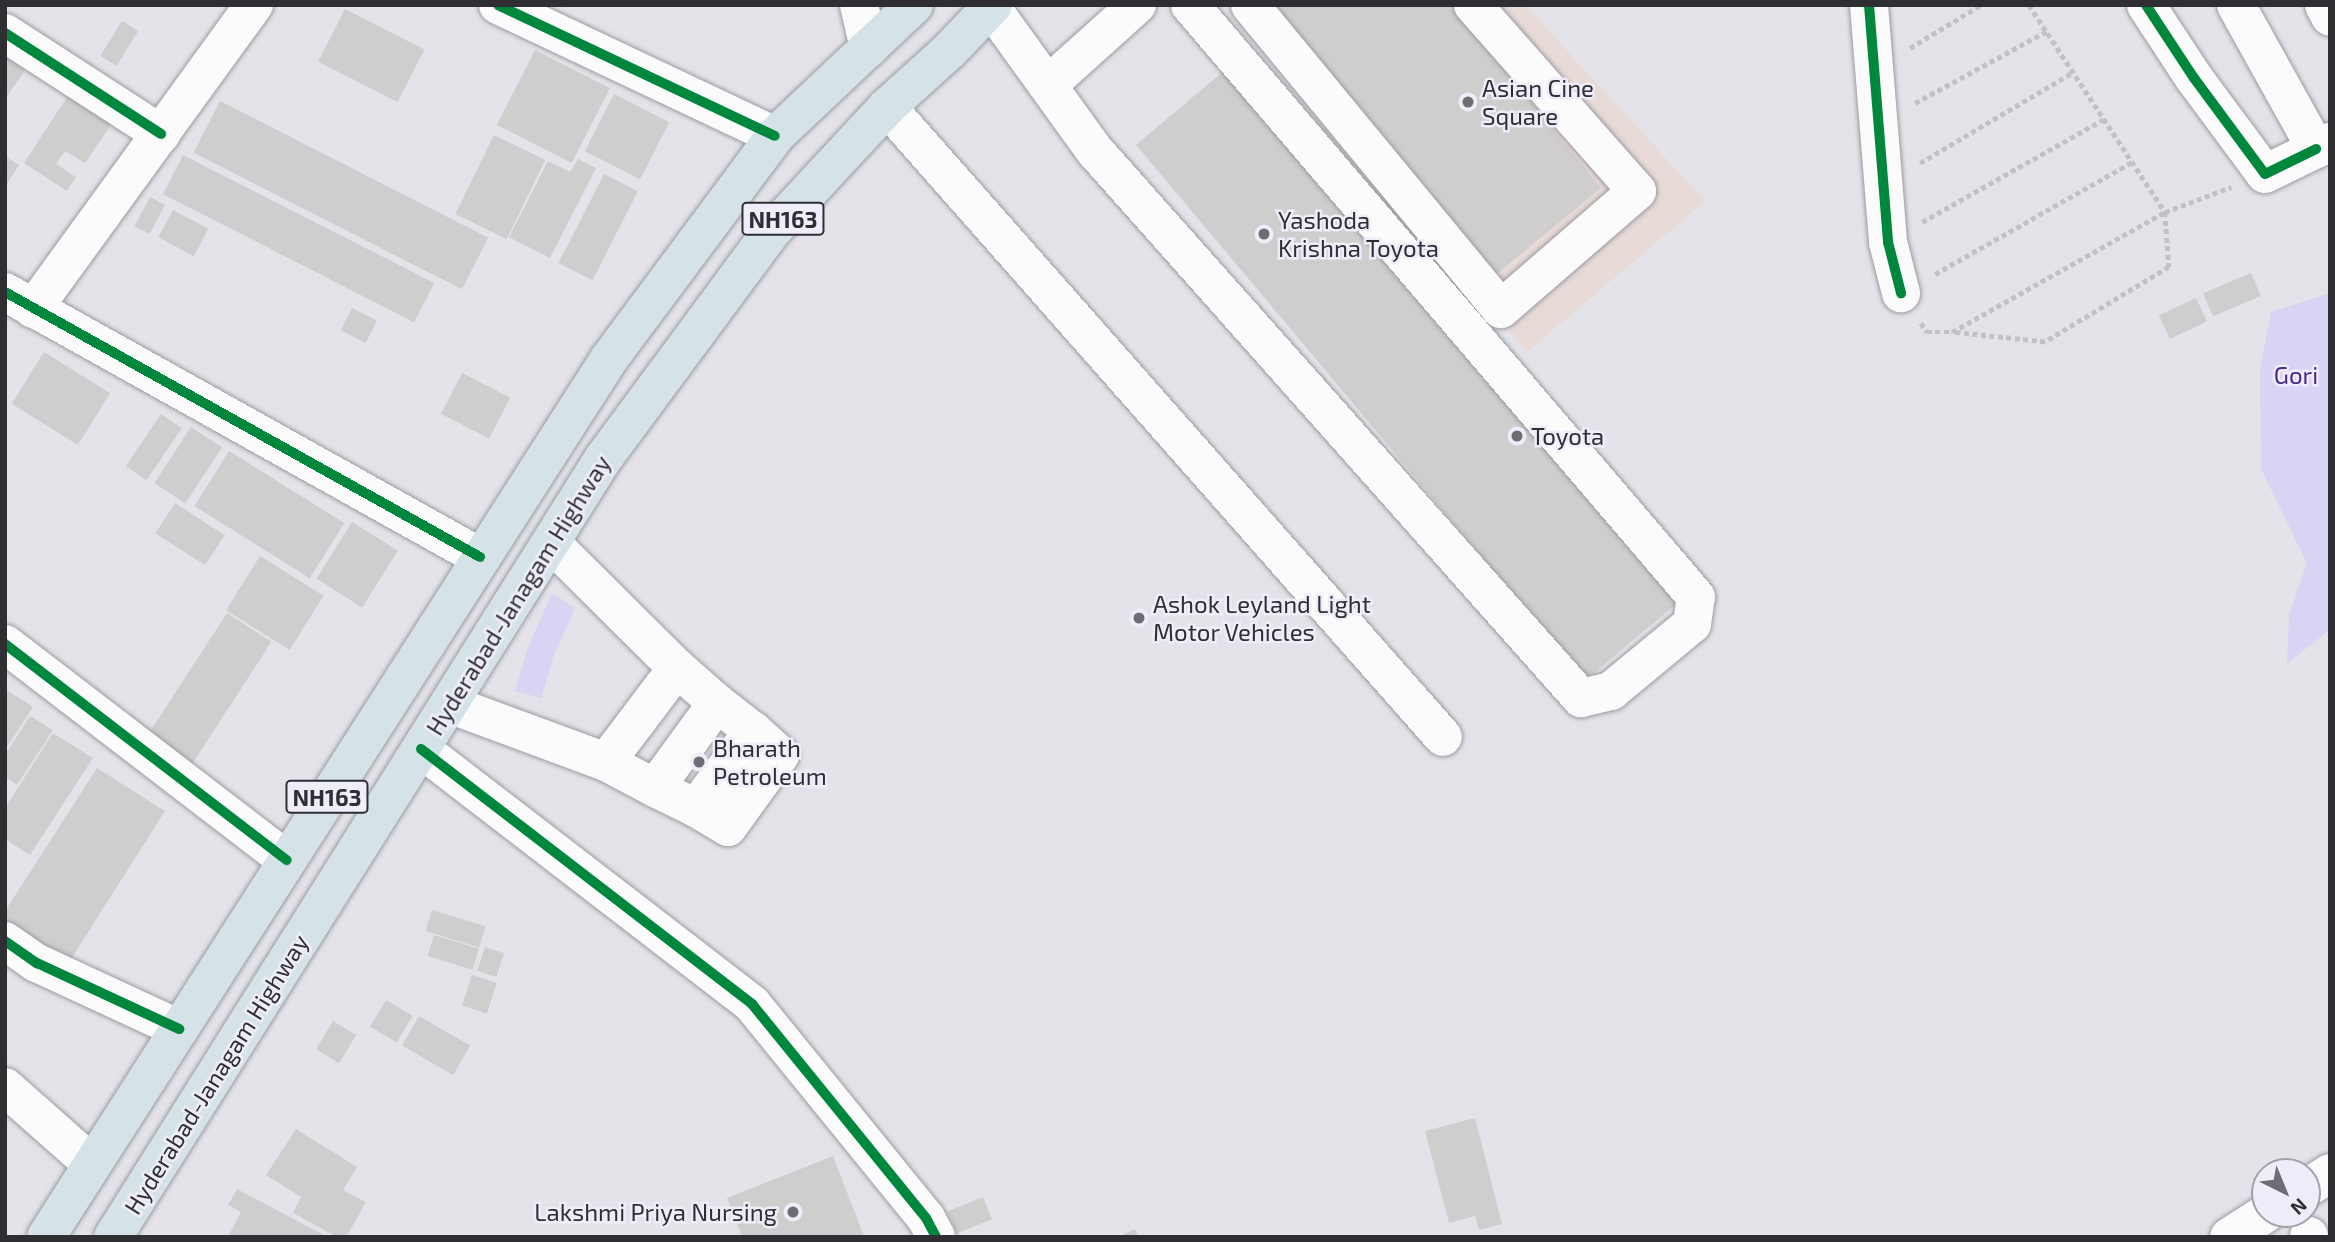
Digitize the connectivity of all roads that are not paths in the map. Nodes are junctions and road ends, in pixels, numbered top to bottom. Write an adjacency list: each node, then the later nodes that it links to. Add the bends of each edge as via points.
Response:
1 (254, 5): 19 (street)
2 (498, 5): 20 (street)
3 (859, 5): 16 (street)
4 (914, 5): 16 (highway, Hyderabad-Janagam Highway / NH163)
5 (1137, 5): 17 (street)
6 (1190, 5): 17 (street, via 1696,597 1692,624 1611,691 1581,698 1095,151)
7 (1250, 5): 8 (street, via 1501,309 1637,191)
8 (1472, 5)
9 (1869, 5): 22 (street, via 1888,242)
10 (2146, 5): 21 (street, via 2265,174)
11 (2236, 5): 21 (street)
12 (2324, 5): 14 (street)
13 (992, 6): 17 (street); 18 (highway, Hyderabad-Janagam Highway / NH163)
14 (2330, 17)
15 (5, 33): 19 (street)
16 (869, 48): 20 (highway, Hyderabad-Janagam Highway / NH163)
17 (1048, 85)
18 (887, 107): 24 (highway, Hyderabad-Janagam Highway / NH163, via 770,233 603,458); 30 (street)
19 (160, 134): 23 (street)
20 (775, 136): 25 (highway, Hyderabad-Janagam Highway / NH163, via 609,359)
21 (2323, 146)
22 (1901, 293)
23 (19, 300): 25 (street)
24 (551, 543): 27 (street); 29 (highway, Hyderabad-Janagam Highway / NH163)
25 (480, 557): 34 (highway, Hyderabad-Janagam Highway / NH163)
26 (5, 644): 34 (street)
27 (677, 668): 28 (street); 32 (street)
28 (717, 703): 33 (street); 33 (street, via 753,731 696,808)
29 (449, 704): 31 (highway, Hyderabad-Janagam Highway / NH163); 32 (street)
30 (1443, 737)
31 (421, 749): 41 (highway, Hyderabad-Janagam Highway / NH163); 42 (street, via 752,1004 926,1218)
32 (606, 762): 33 (street)
33 (655, 788)
34 (287, 860): 36 (highway, Hyderabad-Janagam Highway / NH163)
35 (5, 941): 36 (street, via 37,963)
36 (178, 1029): 38 (highway, Hyderabad-Janagam Highway / NH163)
37 (5, 1087): 38 (street)
38 (92, 1164): 40 (highway, Hyderabad-Janagam Highway / NH163)
39 (2251, 1223): 43 (street)
40 (46, 1237)
41 (113, 1237)
42 (936, 1237)
43 (2229, 1237)

